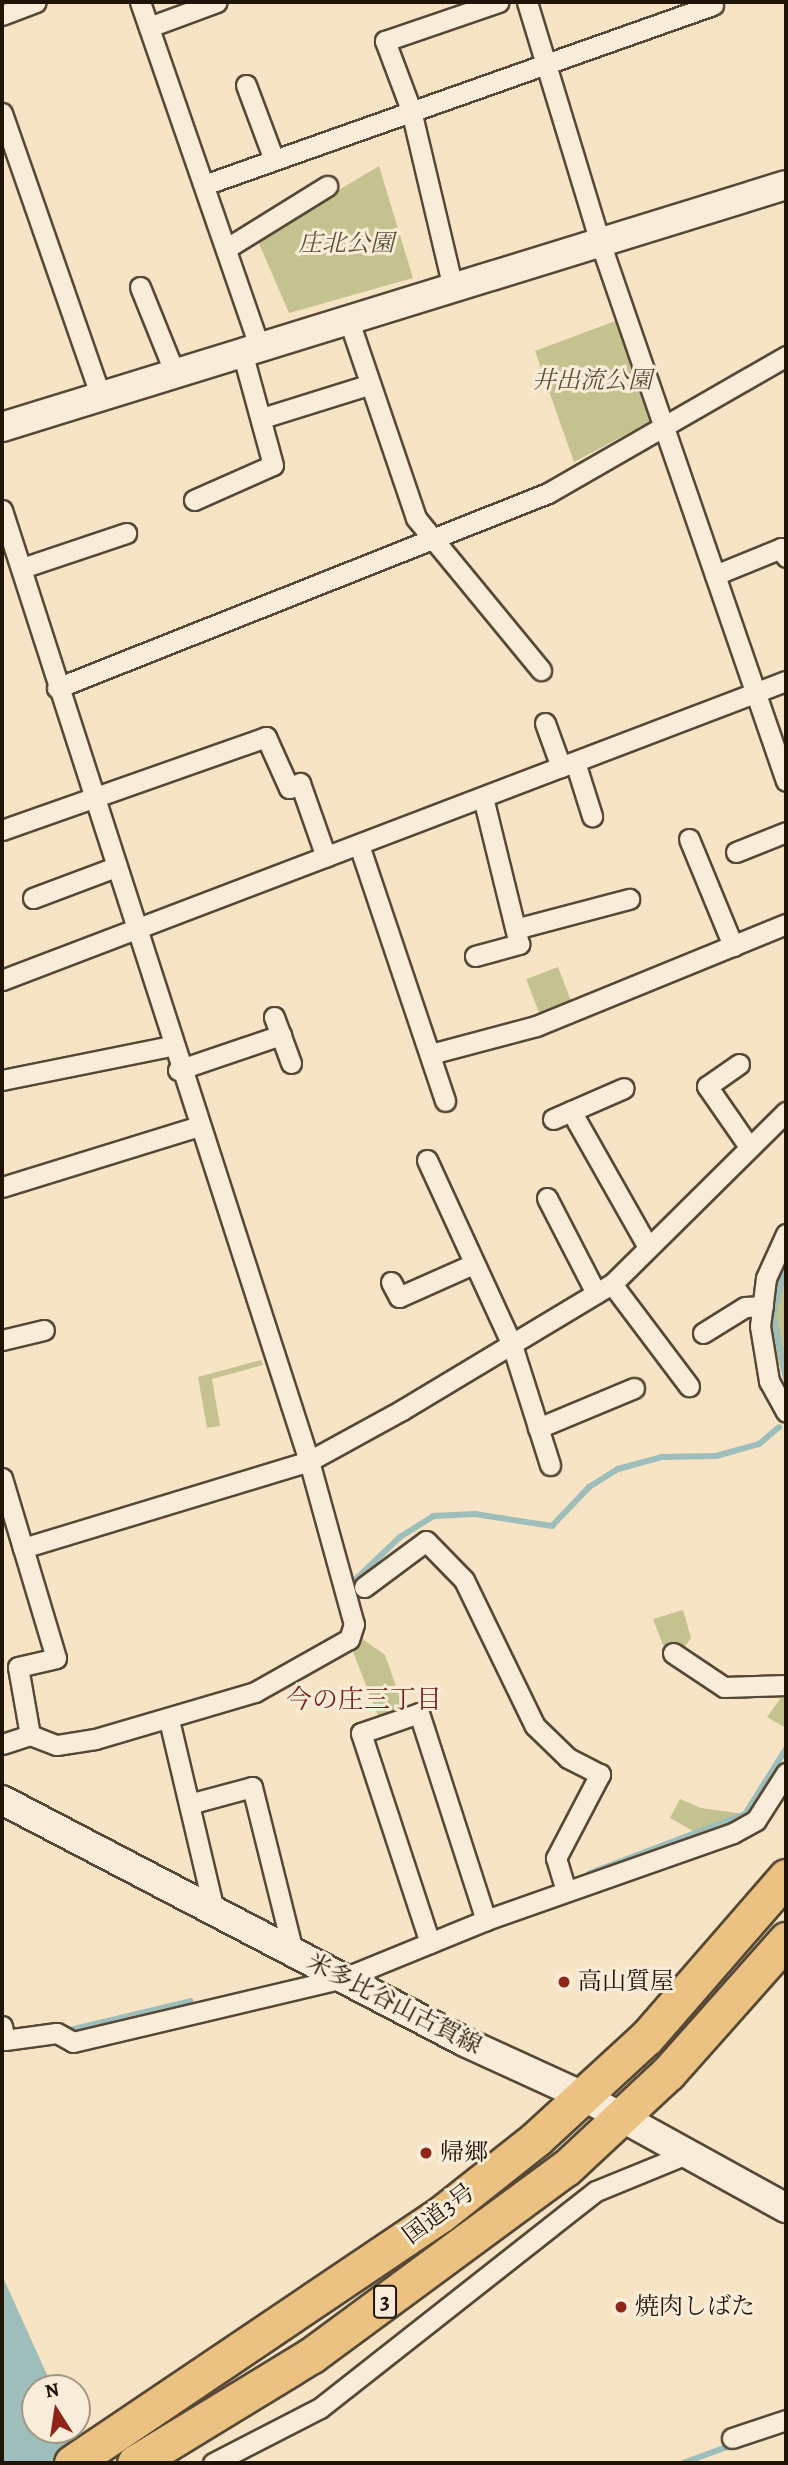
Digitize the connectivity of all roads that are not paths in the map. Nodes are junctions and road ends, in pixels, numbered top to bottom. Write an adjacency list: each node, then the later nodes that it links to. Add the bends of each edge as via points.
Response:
1 (36, 2): 7 (street)
2 (140, 2): 8 (street)
3 (217, 2): 8 (street)
4 (499, 2): 11 (street, via 385,41)
5 (527, 2): 9 (street)
6 (713, 5): 9 (street)
7 (2, 15)
8 (149, 27): 14 (street)
9 (546, 61): 11 (street); 17 (street)
10 (246, 85): 13 (street)
11 (411, 110): 13 (street); 20 (street)
12 (2, 113): 26 (street)
13 (274, 160): 14 (street)
14 (204, 185): 18 (street)
15 (786, 185): 17 (main road)
16 (327, 186): 18 (street)
17 (600, 242): 20 (main road); 28 (street)
18 (227, 248): 22 (street)
19 (141, 287): 24 (street)
20 (453, 288): 21 (main road)
21 (349, 321): 22 (main road); 25 (street)
22 (251, 352): 24 (main road); 27 (street)
23 (786, 356): 28 (street)
24 (176, 376): 26 (main road)
25 (368, 385): 27 (street); 33 (street, via 416,518)
26 (101, 398): 29 (main road)
27 (262, 418): 30 (street, via 274,465)
28 (663, 422): 33 (street, via 548,493); 37 (street)
29 (2, 427)
30 (194, 500)
31 (2, 510): 34 (street)
32 (126, 533): 36 (street)
33 (432, 541): 38 (street); 40 (street)
34 (9, 552): 36 (street)
35 (786, 557): 37 (street, via 781,548)
36 (22, 568): 40 (street)
37 (715, 575): 41 (street)
38 (541, 670)
39 (786, 681): 41 (street)
40 (57, 688): 46 (street)
41 (756, 693): 43 (street); 44 (street)
42 (545, 723): 43 (street)
43 (568, 764): 45 (street); 47 (street)
44 (786, 780)
45 (483, 797): 51 (street); 58 (street)
46 (89, 798): 48 (street); 53 (street, via 266,737 289,788 300,783); 54 (street)
47 (592, 816)
48 (2, 830)
49 (786, 832): 52 (street)
50 (689, 839): 60 (street)
51 (359, 845): 53 (street); 64 (street)
52 (737, 852)
53 (326, 857): 59 (street)
54 (113, 868): 55 (street); 59 (street)
55 (33, 898)
56 (629, 899): 58 (street)
57 (786, 924): 60 (street)
58 (519, 928): 61 (street, via 519,944)
59 (134, 930): 62 (street); 63 (street)
60 (733, 946): 64 (street, via 536,1026)
61 (475, 956)
62 (2, 981)
63 (171, 1046): 67 (street); 68 (street)
64 (431, 1054): 70 (street)
65 (291, 1063): 67 (street, via 278,1026)
66 (739, 1064): 73 (street, via 707,1086)
67 (178, 1070): 72 (street)
68 (2, 1080)
69 (624, 1088): 78 (street, via 562,1115)
70 (445, 1101)
71 (786, 1112): 73 (street)
72 (196, 1127): 75 (street); 91 (street)
73 (750, 1148): 78 (street)
74 (427, 1160): 79 (street)
75 (2, 1187)
76 (547, 1198): 81 (street)
77 (786, 1234): 82 (street, via 766,1278)
78 (648, 1247): 81 (street)
79 (473, 1264): 80 (street, via 399,1297); 86 (street)
80 (391, 1282)
81 (604, 1288): 86 (street); 87 (street)
82 (763, 1306): 84 (street, via 745,1307); 89 (street, via 769,1381)
83 (44, 1330): 85 (street)
84 (703, 1333)
85 (2, 1340)
86 (512, 1345): 90 (street); 91 (street)
87 (689, 1386)
88 (634, 1388): 90 (street)
89 (786, 1412)
90 (538, 1428): 92 (street)
91 (309, 1461): 94 (street); 98 (street, via 349,1598 349,1639 255,1692)
92 (550, 1465)
93 (2, 1478): 94 (street)
94 (23, 1548): 99 (street, via 57,1658 18,1667)
95 (364, 1587): 107 (street, via 426,1541 464,1580 536,1726 568,1758 600,1773 556,1858)
96 (673, 1654): 97 (street, via 724,1687)
97 (786, 1685)
98 (169, 1720): 99 (street, via 56,1745); 104 (street)
99 (30, 1735): 100 (street)
100 (2, 1744)
101 (786, 1773): 102 (street)
102 (781, 1796): 107 (street, via 756,1820 733,1833)
103 (2, 1800): 108 (main road, 米多比谷山古賀線)
104 (189, 1804): 108 (street); 112 (street, via 252,1787)
105 (786, 1855): 106 (highway)
106 (777, 1889): 115 (highway, 国道3号 / 3, via 647,2037)
107 (566, 1891): 109 (street)
108 (214, 1910): 112 (main road, 米多比谷山古賀線)
109 (486, 1920): 111 (street); 111 (street, via 419,1713 361,1733)
110 (786, 1940): 116 (highway, 国道3号 / 3)
111 (430, 1943): 113 (street)
112 (293, 1952): 113 (main road, 米多比谷山古賀線)
113 (344, 1978): 114 (street, via 73,2042 57,2033); 115 (main road, 米多比谷山古賀線)
114 (3, 2036)
115 (583, 2096): 116 (main road, 米多比谷山古賀線); 121 (highway, 国道3号 / 3, via 440,2215)
116 (620, 2120): 117 (main road, 米多比谷山古賀線); 122 (highway, 国道3号 / 3, via 566,2168 313,2355)
117 (684, 2155): 118 (main road, 米多比谷山古賀線); 123 (street, via 596,2191 320,2409)
118 (786, 2208)
119 (786, 2420): 120 (street)
120 (732, 2438)
121 (72, 2463)
122 (135, 2463)
123 (213, 2463)

